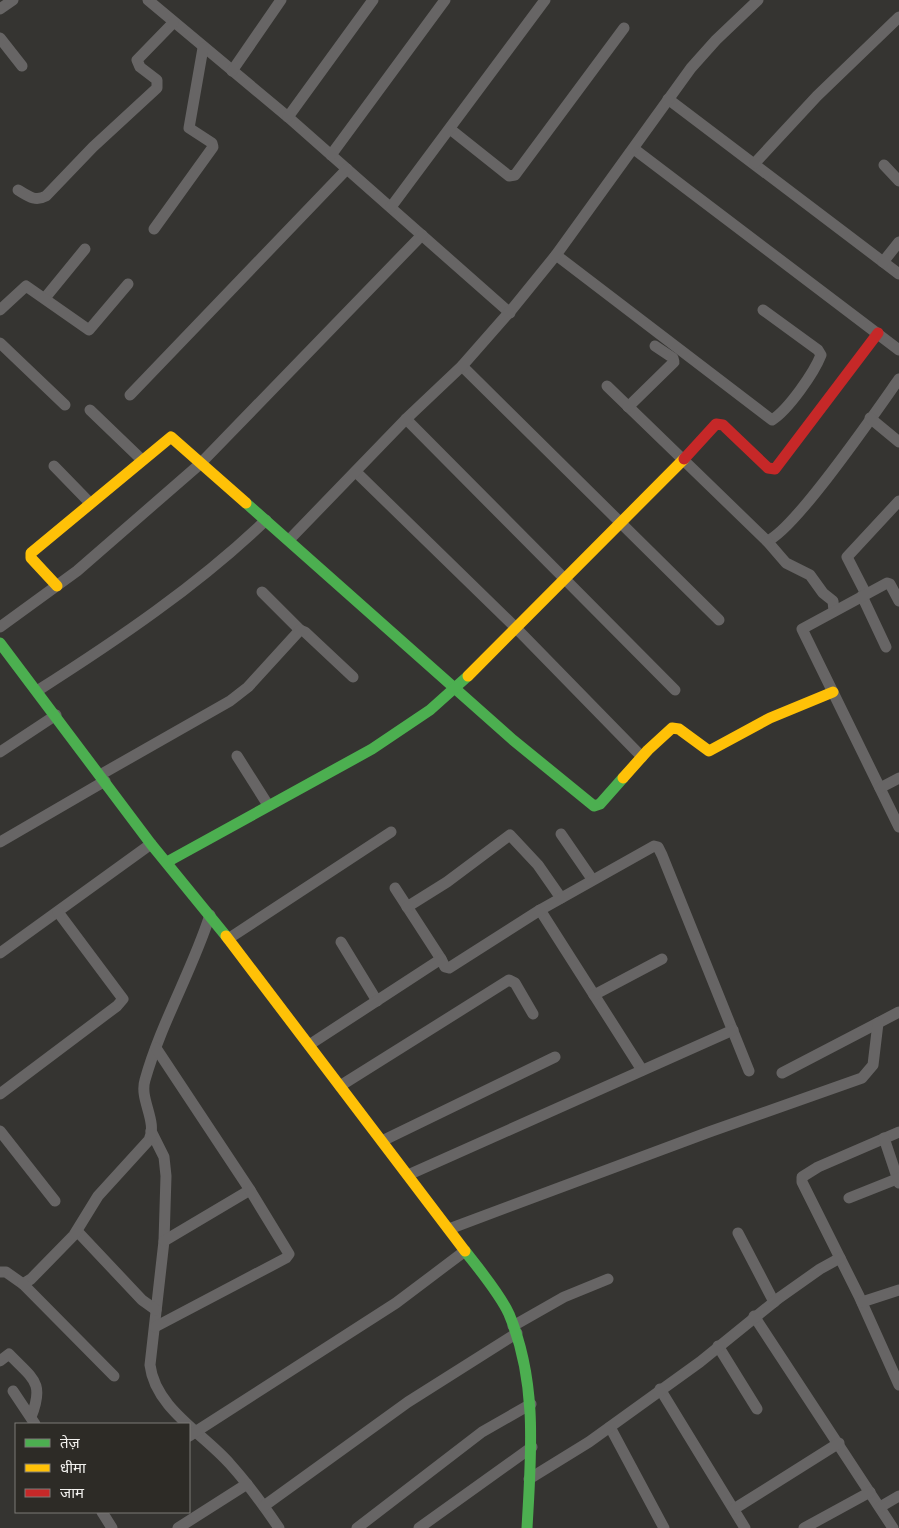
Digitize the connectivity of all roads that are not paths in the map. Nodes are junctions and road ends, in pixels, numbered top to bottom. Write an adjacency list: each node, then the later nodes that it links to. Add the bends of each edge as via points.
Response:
1 (12, 0): 8 (street)
2 (148, 0): 10 (street)
3 (281, 0): 15 (street)
4 (373, 0): 17 (street)
5 (445, 0): 20 (street)
6 (545, 0): 18 (street)
7 (758, 0): 16 (street, via 707,49)
8 (0, 9)
9 (899, 17): 21 (street, via 817,96)
10 (173, 23): 13 (street); 25 (street, via 137,60 140,67 156,80 158,88 93,147 46,196 33,199)
11 (624, 28): 18 (street, via 515,175 509,176)
12 (0, 38): 14 (street)
13 (203, 48): 15 (street); 27 (street, via 189,128 212,143 213,147)
14 (22, 66)
15 (232, 71): 17 (street)
16 (668, 99): 19 (street); 21 (street)
17 (288, 117): 20 (street)
18 (450, 129): 26 (street)
19 (634, 149): 31 (street); 39 (street)
20 (331, 155): 23 (street)
21 (755, 163): 32 (street)
22 (884, 165): 24 (street)
23 (347, 169): 26 (street); 46 (street)
24 (899, 181)
25 (18, 190)
26 (391, 207): 28 (street)
27 (154, 229)
28 (422, 235): 38 (street); 55 (street)
29 (899, 242): 32 (street)
30 (85, 249): 35 (street)
31 (556, 255): 37 (street, via 772,420 805,381 821,355); 38 (street)
32 (883, 262): 33 (street)
33 (899, 274)
34 (128, 284): 35 (street, via 89,330)
35 (45, 298): 36 (street, via 26,286)
36 (0, 310)
37 (763, 310)
38 (510, 313): 43 (street)
39 (878, 333): 42 (street); 54 (street, via 775,469 768,468 720,424 713,427)
40 (0, 342): 47 (street)
41 (655, 346): 48 (street, via 674,362)
42 (899, 350)
43 (462, 366): 50 (street); 61 (street)
44 (899, 379): 51 (street)
45 (607, 386): 48 (street)
46 (130, 394)
47 (65, 405)
48 (628, 407): 54 (street)
49 (90, 410): 53 (street)
50 (406, 418): 57 (street); 64 (street)
51 (870, 418): 52 (street); 63 (street, via 794,516)
52 (899, 442)
53 (142, 460): 55 (street, via 170,437); 59 (street)
54 (682, 461): 61 (street); 63 (street)
55 (200, 464): 60 (street); 65 (street, via 116,539)
56 (54, 466): 59 (street)
57 (356, 472): 62 (street); 72 (street)
58 (899, 501): 67 (street, via 847,557)
59 (90, 504): 65 (street, via 30,554)
60 (266, 520): 62 (street); 77 (street, via 235,550 179,593)
61 (621, 522): 64 (street); 70 (street)
62 (289, 540): 78 (street)
63 (767, 540): 69 (street, via 786,563 810,575 833,601)
64 (564, 578): 72 (street); 79 (street)
65 (57, 586): 71 (street)
66 (262, 592): 73 (street)
67 (864, 595): 68 (street, via 890,584); 69 (street); 75 (street)
68 (899, 601)
69 (834, 611): 80 (street, via 802,629)
70 (719, 620)
71 (0, 627)
72 (516, 628): 78 (street); 84 (street)
73 (300, 630): 76 (street); 85 (street, via 240,694)
74 (0, 643): 77 (street)
75 (886, 647)
76 (353, 677)
77 (44, 687): 81 (street)
78 (456, 688): 84 (street, via 594,806 600,804); 88 (street, via 394,737)
79 (675, 690)
80 (833, 692): 84 (street, via 770,718 710,751 672,728); 87 (street)
81 (56, 715): 82 (street); 85 (street)
82 (0, 752)
83 (238, 756): 88 (street)
84 (642, 757)
85 (106, 774): 92 (street); 93 (street)
86 (899, 778): 87 (street)
87 (880, 788): 89 (street)
88 (268, 805): 94 (street)
89 (899, 827)
90 (391, 832): 102 (street)
91 (561, 834): 95 (street)
92 (0, 842)
93 (152, 844): 94 (street); 100 (street)
94 (173, 858): 101 (street)
95 (592, 880): 97 (street); 112 (street, via 650,848 658,847)
96 (395, 888): 98 (street)
97 (561, 898): 98 (street, via 538,865 510,835); 99 (street)
98 (407, 907): 105 (street)
99 (540, 910): 105 (street, via 449,968); 107 (street)
100 (58, 912): 104 (street); 120 (street, via 123,998 117,1006)
101 (210, 915): 102 (street); 114 (street, via 198,952)
102 (234, 935): 113 (street)
103 (341, 942): 108 (street)
104 (0, 953)
105 (441, 959): 108 (street)
106 (662, 959): 107 (street)
107 (594, 995): 116 (street)
108 (377, 1001): 113 (street)
109 (899, 1012): 111 (street)
110 (533, 1014): 119 (street, via 516,983 509,980)
111 (878, 1023): 118 (street); 131 (street, via 873,1065 862,1078)
112 (733, 1030): 116 (street); 117 (street)
113 (314, 1042): 119 (street)
114 (156, 1048): 122 (street, via 143,1088); 128 (street)
115 (555, 1056): 124 (street)
116 (642, 1070): 126 (street)
117 (749, 1071)
118 (782, 1073)
119 (346, 1082): 124 (street)
120 (0, 1094)
121 (0, 1131): 130 (street)
122 (152, 1131): 132 (street, via 146,1144 98,1196); 134 (street, via 166,1164)
123 (899, 1132): 125 (street)
124 (386, 1138): 126 (street)
125 (884, 1138): 127 (street); 136 (street, via 802,1177 804,1188)
126 (413, 1173): 131 (street)
127 (899, 1180): 129 (street)
128 (250, 1190): 134 (street); 146 (street, via 288,1257)
129 (849, 1198)
130 (55, 1201)
131 (454, 1227): 135 (street)
132 (77, 1231): 139 (street); 143 (street, via 142,1300)
133 (738, 1232): 141 (street)
134 (164, 1241): 143 (street)
135 (466, 1251): 145 (street); 159 (street, via 396,1303)
136 (840, 1258): 141 (street); 142 (street)
137 (0, 1272): 139 (street, via 6,1272)
138 (608, 1279): 145 (street, via 564,1297)
139 (23, 1284): 150 (street)
140 (899, 1290): 142 (street)
141 (774, 1302): 144 (street)
142 (862, 1302): 149 (street)
143 (156, 1310): 146 (street)
144 (754, 1316): 147 (street); 160 (street)
145 (519, 1325): 154 (street); 166 (street)
146 (154, 1327): 157 (street, via 150,1366 153,1381)
147 (718, 1346): 152 (street); 155 (street)
148 (0, 1361): 156 (street, via 9,1354 35,1382 38,1396)
149 (896, 1371): 151 (street)
150 (114, 1376)
151 (899, 1385)
152 (660, 1389): 158 (street); 168 (street)
153 (13, 1391): 156 (street)
154 (531, 1404): 161 (street); 173 (street, via 482,1432)
155 (757, 1409)
156 (33, 1421)
157 (184, 1423)
158 (610, 1427): 162 (street); 176 (street)
159 (192, 1433): 163 (street)
160 (839, 1443): 164 (street); 168 (street)
161 (532, 1447): 162 (street); 174 (street)
162 (535, 1475): 175 (street)
163 (247, 1484): 166 (street); 170 (street)
164 (870, 1492): 167 (street); 178 (street)
165 (899, 1496): 167 (street)
166 (264, 1506): 172 (street)
167 (880, 1507): 179 (street)
168 (734, 1509): 177 (street)
169 (103, 1513): 171 (street)
170 (184, 1526)
171 (112, 1528)
172 (280, 1528)
173 (357, 1528)
174 (419, 1528)
175 (527, 1528)
176 (664, 1528)
177 (745, 1528)
178 (804, 1528)
179 (893, 1528)

